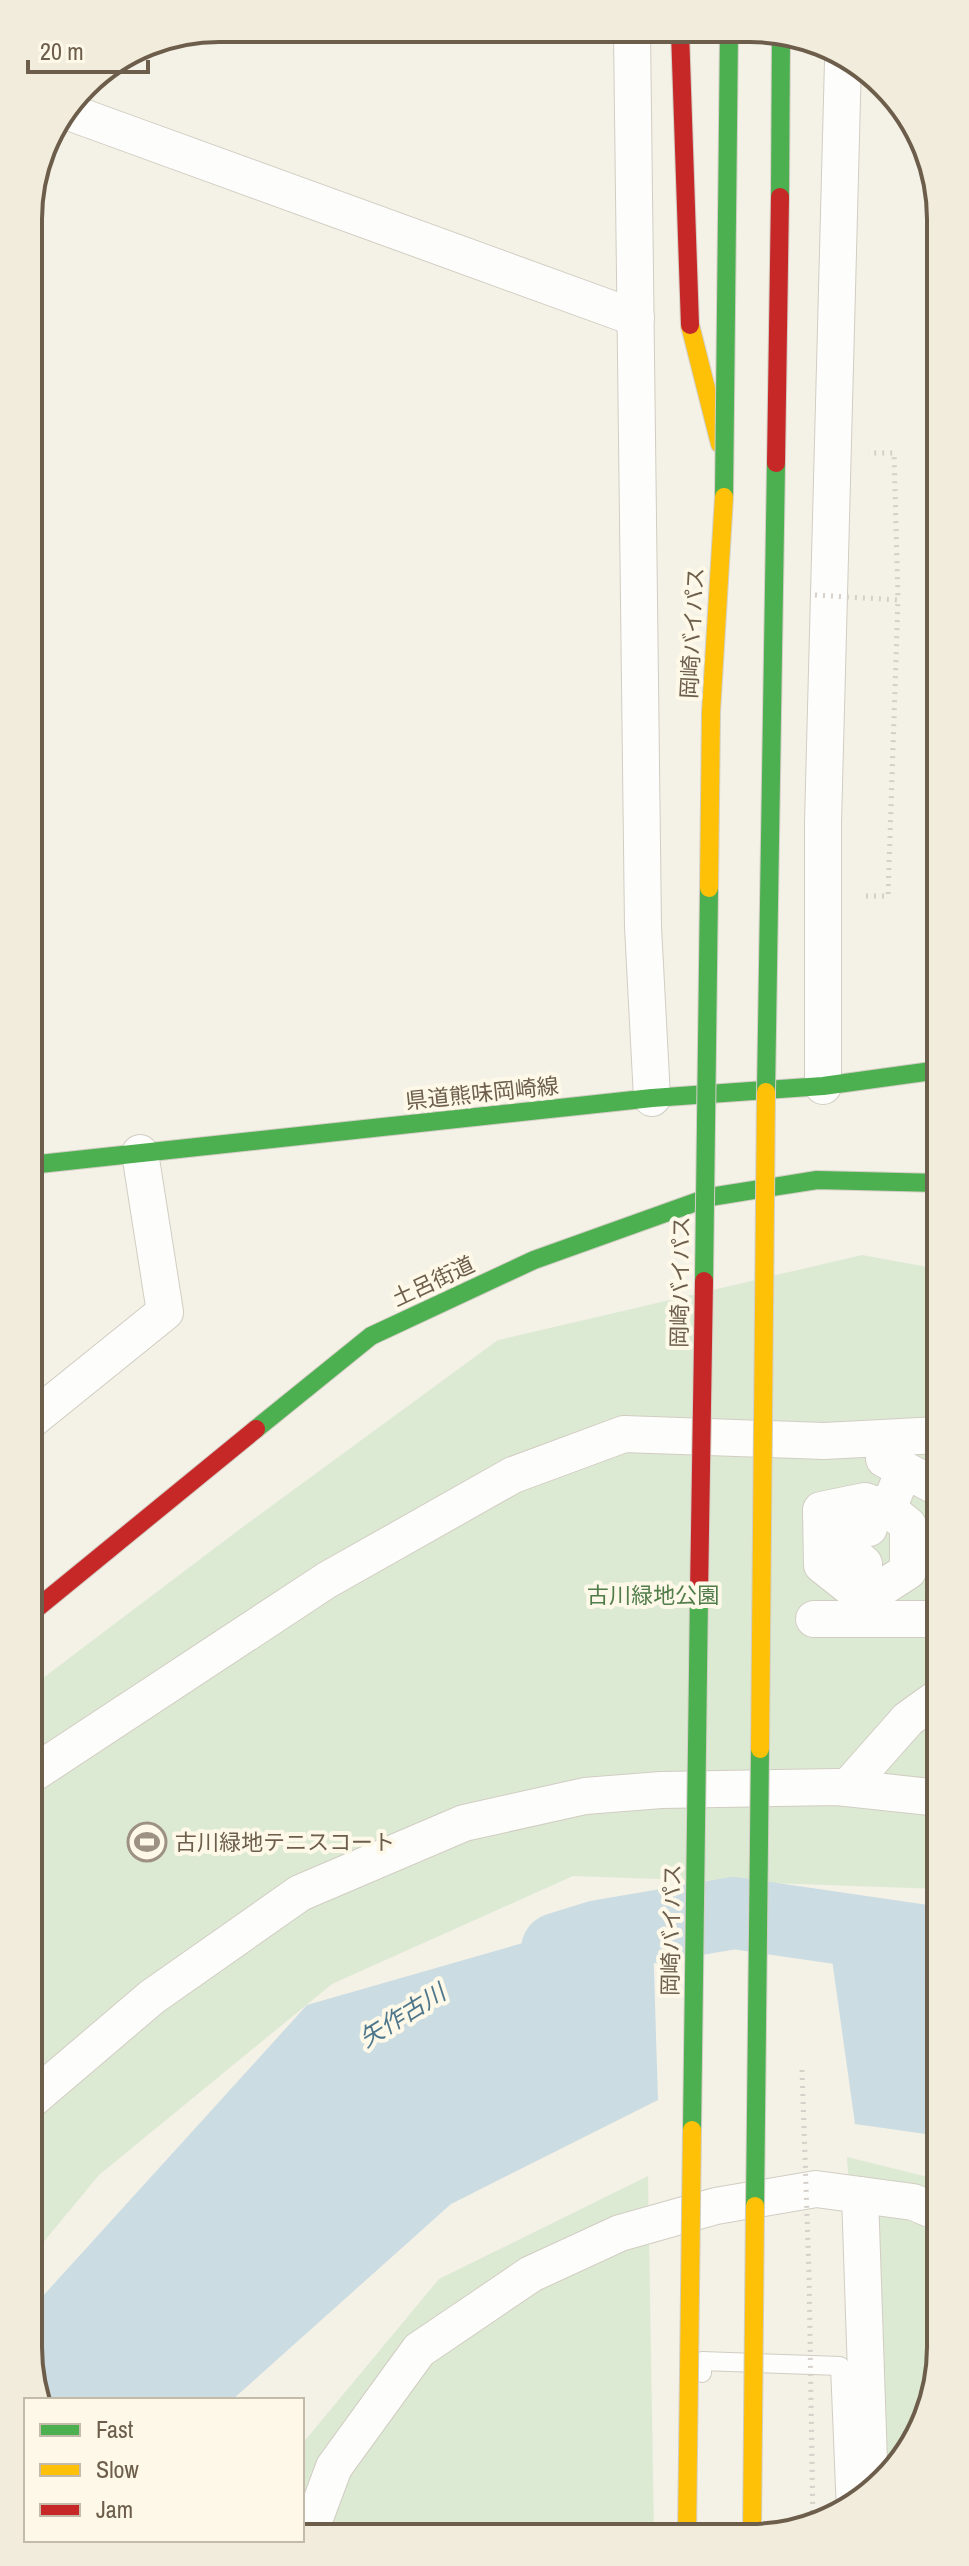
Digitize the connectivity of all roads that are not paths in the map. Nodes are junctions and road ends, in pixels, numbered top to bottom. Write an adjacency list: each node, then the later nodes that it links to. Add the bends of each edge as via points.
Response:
1 (632, 42): 9 (street)
2 (680, 42): 10 (main road, bridge, via 688,319)
3 (729, 42): 10 (main road, 岡崎バイパス, bridge)
4 (781, 45): 8 (main road, bridge)
5 (843, 69): 12 (street, via 823,823)
6 (77, 115): 9 (street)
7 (799, 115): 8 (main road, via 796,253)
8 (779, 308): 34 (main road, bridge)
9 (636, 318): 13 (street, via 643,927)
10 (726, 470): 42 (main road, 岡崎バイパス, bridge, via 711,712)
11 (927, 1072): 12 (main road, 県道熊味岡崎線)
12 (823, 1086): 13 (main road, 県道熊味岡崎線)
13 (652, 1098): 14 (main road, 県道熊味岡崎線)
14 (140, 1153): 15 (main road, 県道熊味岡崎線); 17 (street, via 165,1312)
15 (42, 1164)
16 (927, 1183): 24 (main road, 土呂街道, via 817,1180 710,1197 534,1260 371,1336)
17 (42, 1411)
18 (927, 1436): 19 (street)
19 (849, 1440): 20 (street); 28 (street, via 624,1434 513,1475 327,1580)
20 (904, 1470): 21 (street); 22 (street)
21 (927, 1482)
22 (877, 1514): 23 (street, via 908,1525 908,1571); 23 (street, via 865,1501 821,1510 822,1565)
23 (864, 1594): 25 (street); 26 (street)
24 (42, 1604)
25 (927, 1615)
26 (814, 1619)
27 (927, 1705): 29 (street, via 908,1719)
28 (42, 1768)
29 (847, 1788): 30 (street); 31 (street, via 585,1796 464,1823 300,1893 152,1997)
30 (927, 1797)
31 (42, 2091)
32 (860, 2195): 33 (street); 38 (street); 41 (street, via 816,2189 716,2206 620,2233 531,2274 419,2350 334,2467)
33 (927, 2208)
34 (754, 2278): 35 (main road); 44 (main road, bridge)
35 (775, 2306)
36 (772, 2357): 37 (main road); 39 (lane, via 840,2366); 40 (lane); 43 (lane, via 702,2361)
37 (777, 2382)
38 (869, 2477)
39 (845, 2495)
40 (766, 2523)
41 (313, 2524)
42 (687, 2524)
43 (703, 2524)
44 (752, 2524)

